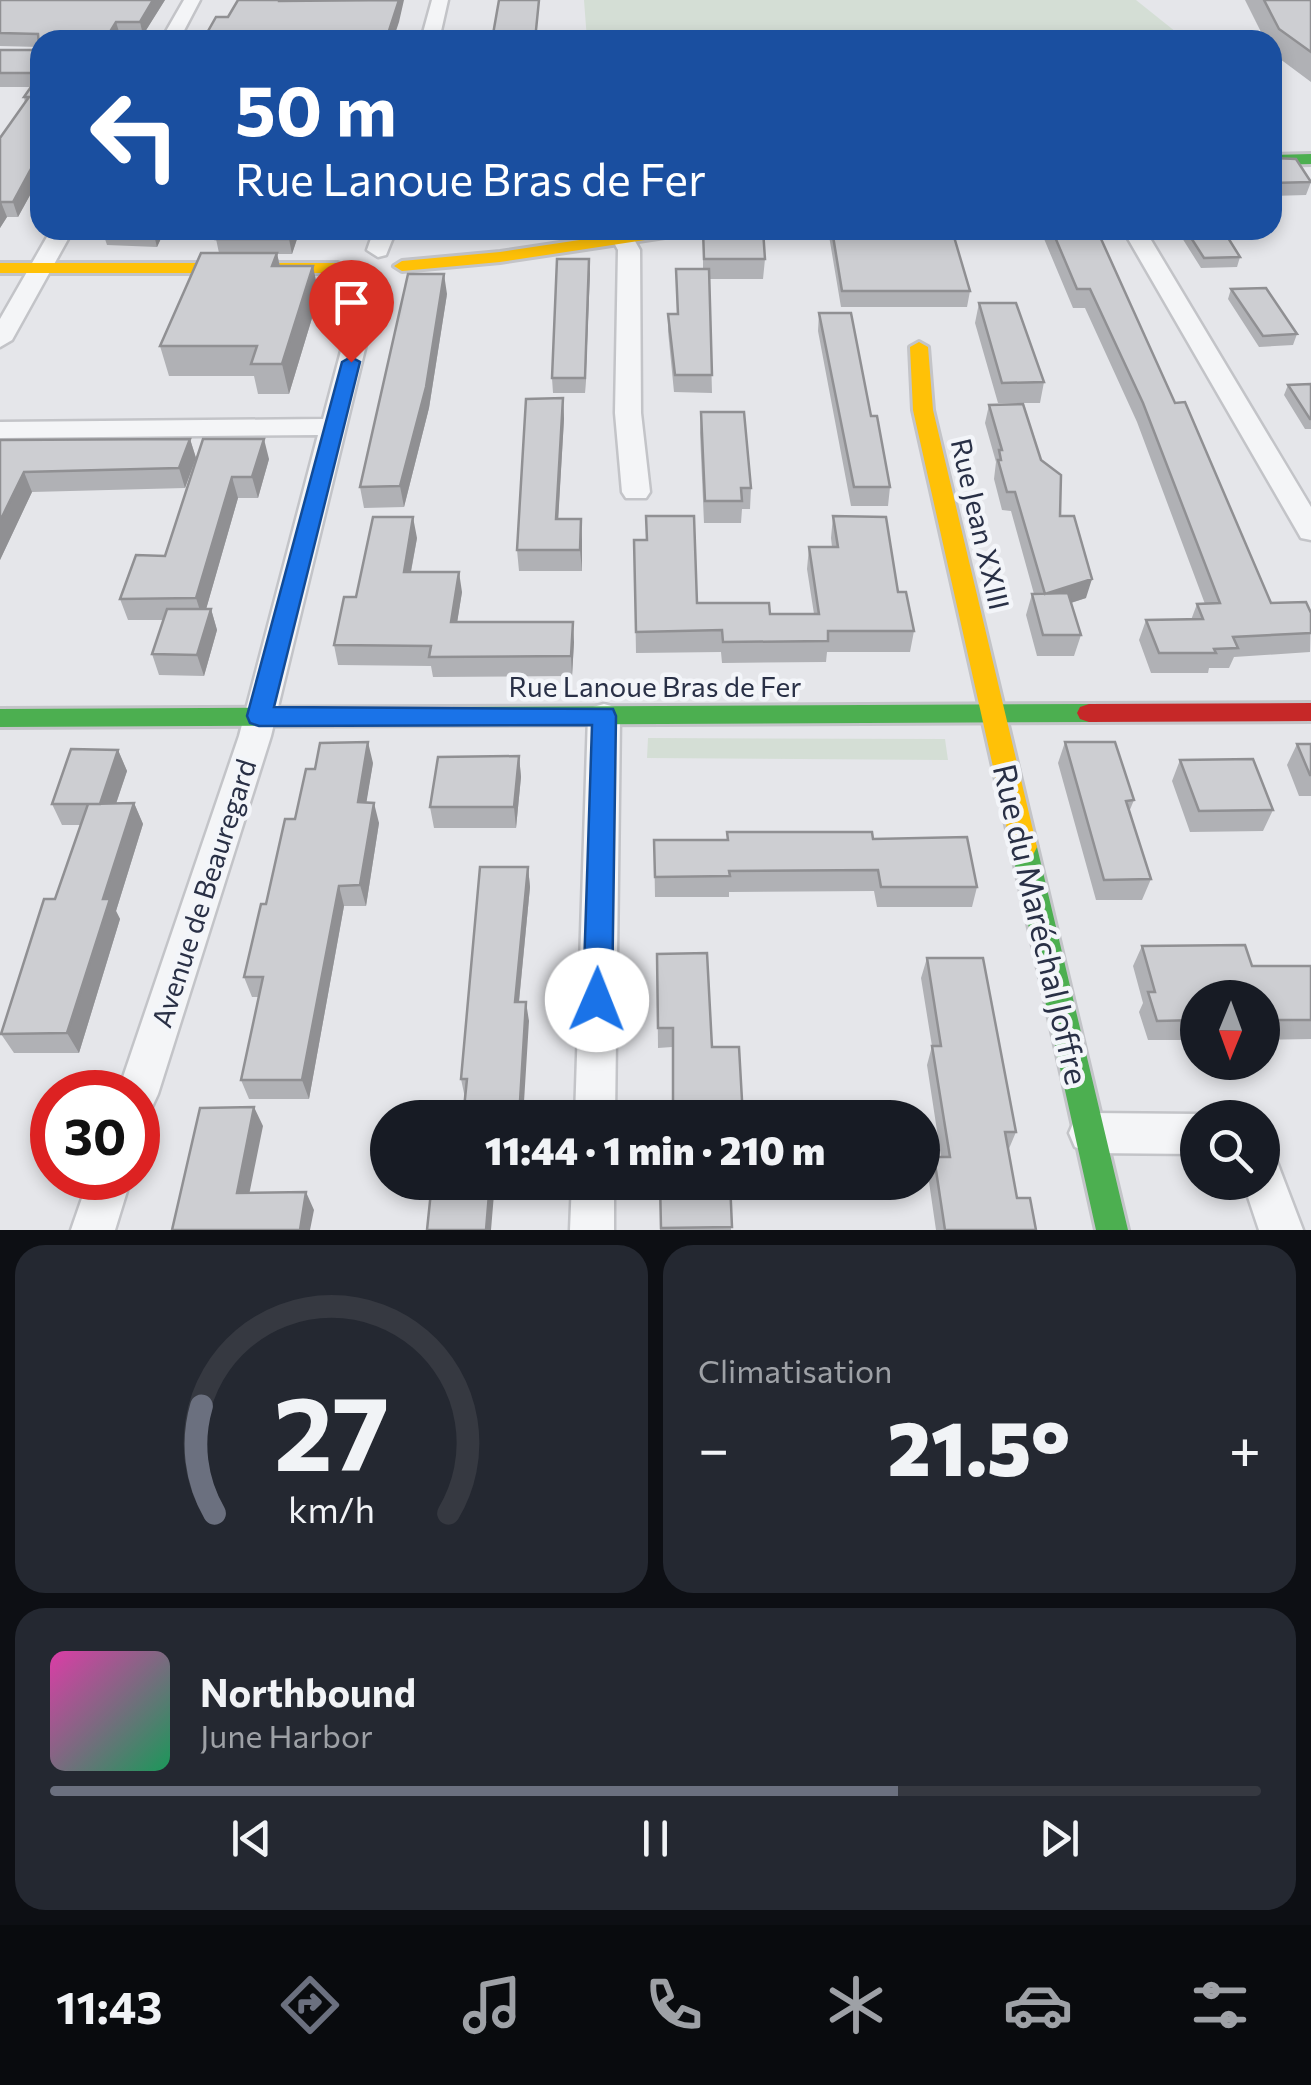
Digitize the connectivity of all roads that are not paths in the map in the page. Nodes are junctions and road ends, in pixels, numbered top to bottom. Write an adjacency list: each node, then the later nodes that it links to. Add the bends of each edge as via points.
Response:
1 (192, 0): 3 (street)
2 (440, 0): 4 (street)
3 (176, 30)
4 (432, 30)
5 (1311, 159): 6 (street)
6 (1282, 160)
7 (56, 240): 15 (street)
8 (381, 240): 12 (street); 14 (street)
9 (615, 240): 12 (street)
10 (624, 240): 21 (street)
11 (1140, 240): 22 (street)
12 (402, 266): 16 (street)
13 (0, 268): 15 (street)
14 (338, 268): 15 (street); 16 (street, via 350,281)
15 (38, 271): 17 (street)
16 (370, 284): 19 (street, Avenue de Beauregard)
17 (0, 340)
18 (919, 347): 24 (street, Rue Jean XXIII, via 923,410)
19 (333, 428): 20 (street); 25 (street, Avenue de Beauregard)
20 (0, 430)
21 (636, 492)
22 (1311, 530)
23 (1311, 712): 24 (street, Rue Lanoue Bras de Fer)
24 (994, 714): 26 (street, Rue Lanoue Bras de Fer); 30 (street, Rue du Maréchal Joffre)
25 (259, 716): 26 (street, Rue Lanoue Bras de Fer); 27 (street, Rue Lanoue Bras de Fer); 28 (street, Avenue de Beauregard)
26 (604, 716): 29 (street)
27 (0, 718)
28 (146, 1070)
29 (594, 1100)
30 (1090, 1133): 31 (street); 37 (street, Rue du Maréchal Joffre)
31 (1180, 1134)
32 (103, 1200): 35 (street)
33 (593, 1200): 36 (street)
34 (1270, 1200): 38 (street)
35 (93, 1230)
36 (592, 1230)
37 (1112, 1230)
38 (1281, 1230)

